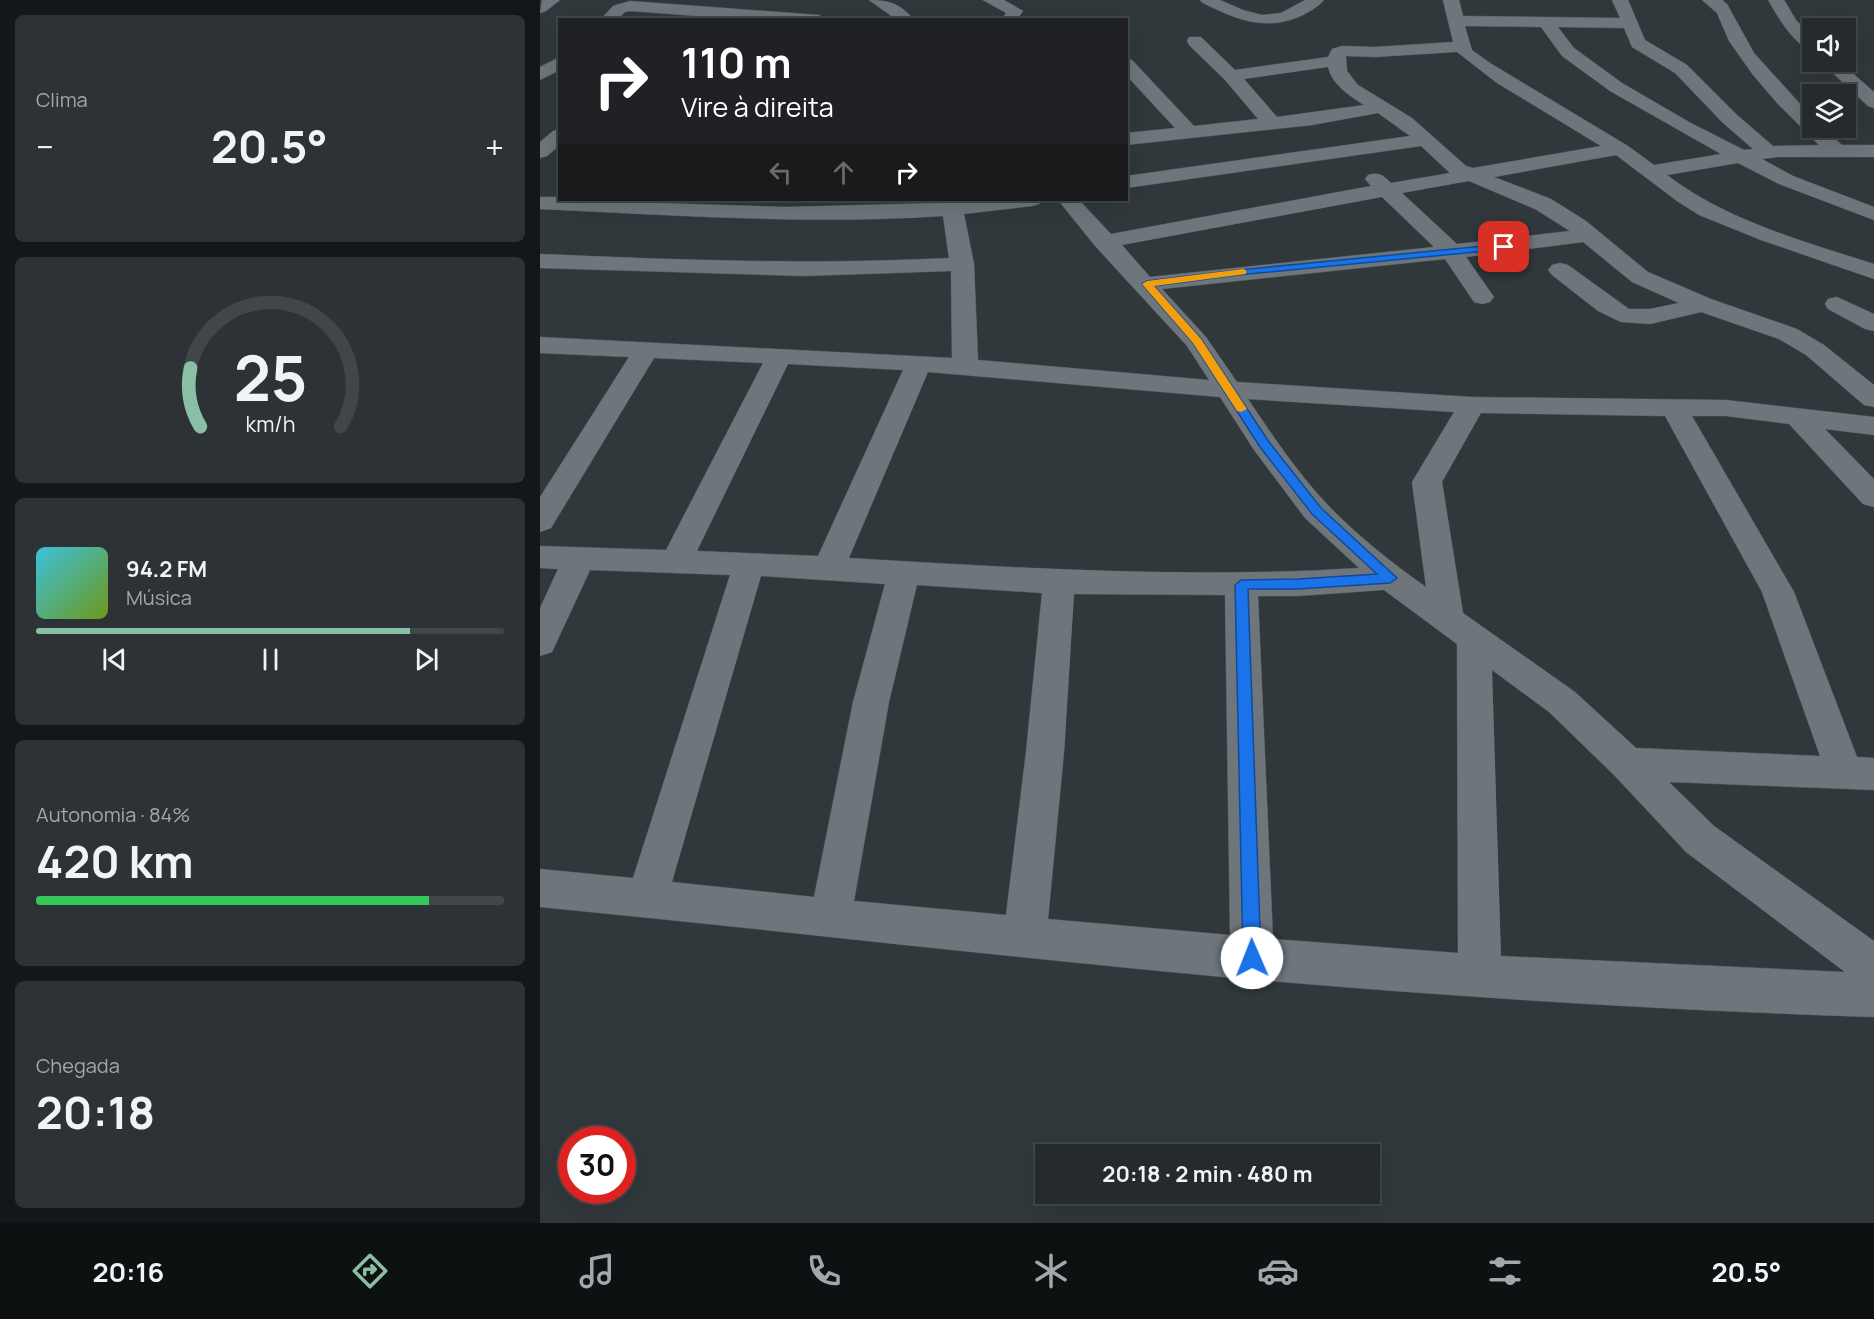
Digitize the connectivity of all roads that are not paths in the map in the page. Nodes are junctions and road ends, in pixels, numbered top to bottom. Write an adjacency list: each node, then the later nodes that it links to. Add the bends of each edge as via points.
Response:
1 (552, 0): 11 (street)
2 (877, 0): 15 (street)
3 (991, 0): 16 (street, via 1015,11)
4 (1208, 0): 5 (street, via 1247,19 1264,21 1286,16)
5 (1316, 0)
6 (1451, 0): 17 (street)
7 (1620, 0): 18 (street)
8 (1710, 0): 36 (street, via 1722,7 1736,40 1797,115)
9 (1776, 0): 20 (street)
10 (659, 4): 12 (street); 13 (street, via 621,7)
11 (540, 8)
12 (693, 15): 14 (street)
13 (610, 18)
14 (779, 18)
15 (904, 18)
16 (1010, 18)
17 (1458, 21): 19 (street); 22 (street)
18 (1629, 23): 19 (street); 38 (street, via 1638,43 1681,69)
19 (1547, 24): 40 (street, via 1568,52 1616,87)
20 (1802, 35)
21 (1195, 41): 28 (street)
22 (1461, 47): 23 (street, via 1342,51); 35 (street, via 1482,66)
23 (1336, 61): 28 (street); 30 (street, via 1338,72 1352,88)
24 (558, 63): 27 (street)
25 (1128, 66): 32 (street)
26 (1841, 72): 29 (street)
27 (540, 75)
28 (1231, 76): 31 (street)
29 (1874, 102)
30 (1383, 107): 31 (street); 34 (street)
31 (1272, 123): 32 (street)
32 (1189, 132): 33 (street)
33 (1128, 139)
34 (1424, 140): 39 (street); 42 (street)
35 (1619, 149): 41 (street); 42 (street)
36 (1836, 150): 37 (street); 38 (street)
37 (1874, 151)
38 (1769, 152): 40 (street)
39 (1342, 153): 43 (street); 44 (street)
40 (1738, 156): 41 (street); 52 (street, via 1786,180)
41 (1652, 171): 59 (street, via 1706,210)
42 (1471, 176): 44 (street); 53 (street, via 1543,204)
43 (1128, 182)
44 (1387, 189): 54 (street); 55 (street)
45 (1012, 201): 49 (street)
46 (1069, 201): 54 (street)
47 (540, 203): 48 (street)
48 (621, 203): 50 (street)
49 (951, 204): 51 (street); 57 (street)
50 (742, 206): 51 (street)
51 (831, 206)
52 (1874, 214)
53 (1588, 235): 55 (street); 62 (street, via 1640,277)
54 (1104, 242): 60 (street)
55 (1451, 251): 60 (street); 61 (street)
56 (540, 261): 57 (street, via 775,269)
57 (962, 264): 69 (street)
58 (1560, 270): 62 (street, via 1620,314 1650,315)
59 (1874, 272)
60 (1147, 284): 70 (street, via 1197,342)
61 (1482, 297)
62 (1702, 304): 71 (street, via 1788,334 1815,350)
63 (1837, 304): 64 (street)
64 (1874, 324)
65 (540, 345): 66 (street)
66 (645, 351): 67 (street); 77 (street)
67 (779, 357): 68 (street); 80 (street)
68 (919, 363): 69 (street); 82 (street)
69 (965, 366): 70 (street)
70 (1229, 390): 72 (street); 84 (street, via 1264,444 1316,511)
71 (1874, 399)
72 (1472, 405): 73 (street); 87 (street, via 1427,482)
73 (1672, 406): 74 (street); 90 (street, via 1779,592)
74 (1796, 415): 75 (street); 76 (street)
75 (1874, 426)
76 (1874, 497)
77 (540, 520)
78 (540, 557): 79 (street)
79 (579, 559): 80 (street); 88 (street)
80 (675, 562): 81 (street)
81 (748, 564): 82 (street); 92 (street)
82 (830, 568): 83 (street)
83 (904, 572): 85 (street); 93 (street, via 871,702)
84 (1390, 578): 86 (street); 87 (street)
85 (1059, 582): 86 (street); 94 (street)
86 (1241, 585): 95 (street)
87 (1460, 629): 89 (street, via 1562,702); 97 (street)
88 (540, 643)
89 (1627, 764): 90 (street); 96 (street, via 1700,839)
90 (1860, 774)
91 (540, 888): 92 (street)
92 (647, 897): 93 (street)
93 (830, 918): 94 (street)
94 (1025, 938): 95 (street)
95 (1252, 958): 97 (street)
96 (1874, 967)
97 (1479, 976): 98 (street, via 1745,992)
98 (1874, 995)

